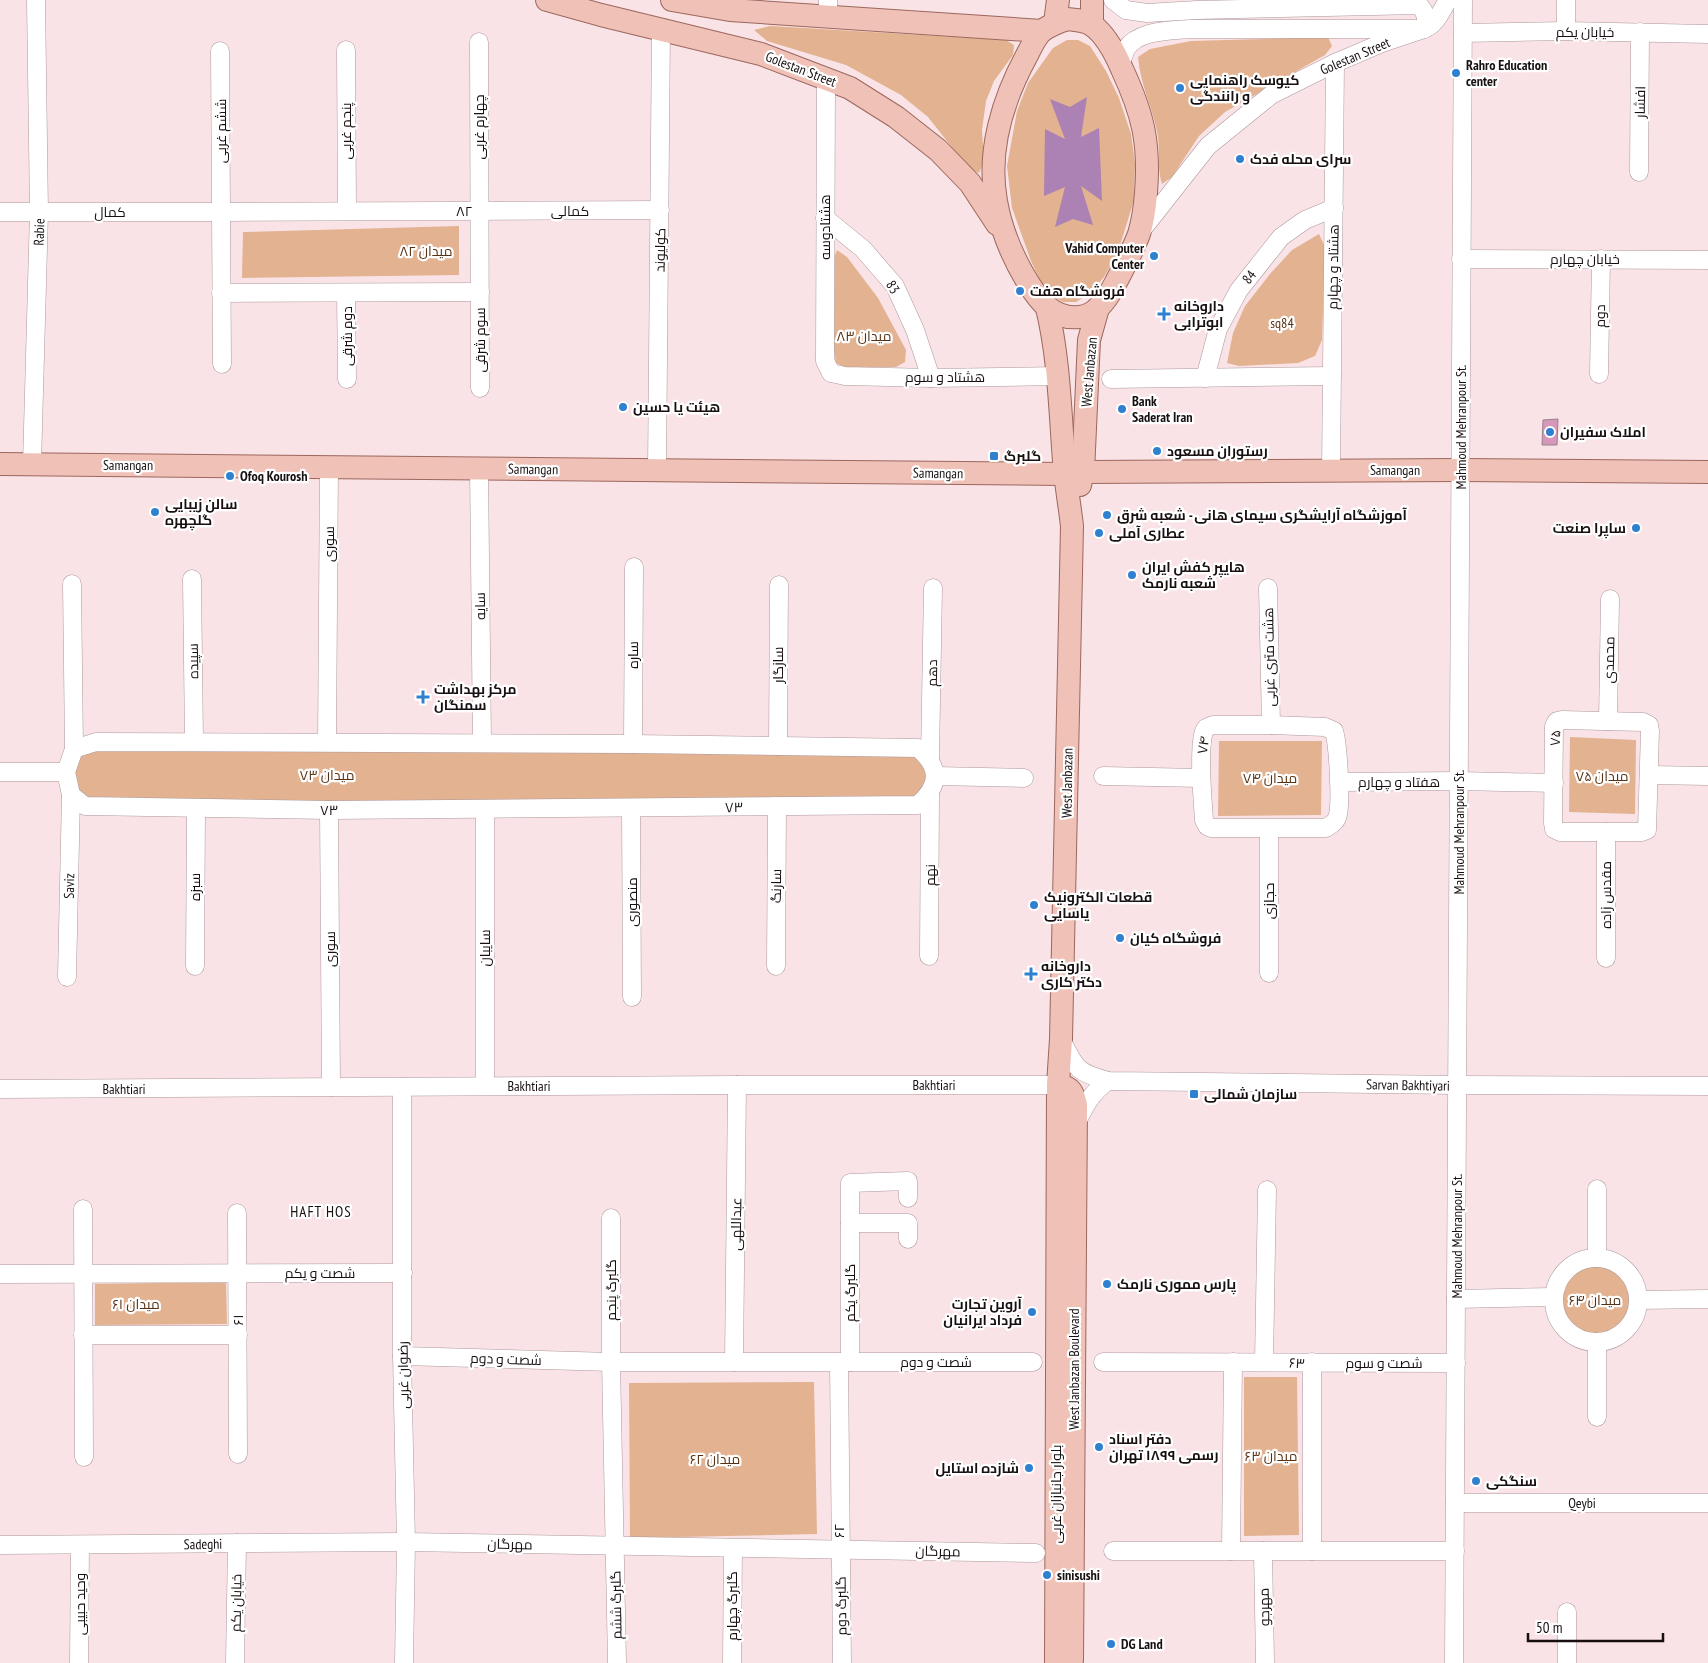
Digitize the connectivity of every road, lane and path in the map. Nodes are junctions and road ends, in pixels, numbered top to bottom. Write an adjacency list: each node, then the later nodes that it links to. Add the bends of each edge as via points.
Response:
1 (36, 0): 31 (street, Rabie)
2 (547, 0): 14 (main road, Golestan Street)
3 (672, 0): 10 (main road, via 730,10)
4 (1058, 0): 12 (main road)
5 (1092, 0): 11 (main road)
6 (1113, 0): 13 (street, via 1126,10 1147,13 1419,6 1426,18)
7 (1448, 0): 13 (street, Golestan Street, via 1438,19)
8 (1463, 0): 17 (street, Mahmoud Mehranpour St.)
9 (1566, 0): 15 (street)
10 (828, 9): 12 (main road, via 1004,28)
11 (1092, 25): 12 (main road, via 1067,19); 23 (main road)
12 (1048, 27): 34 (main road, via 1016,75 998,130 994,162 996,199)
13 (1424, 28): 22 (street, Golestan Street); 23 (street, Golestan Street, via 1189,29 1139,38 1126,48)
14 (661, 30): 24 (main road, Golestan Street, via 761,54); 27 (street, کولیوند)
15 (1566, 31): 16 (street, خیابان یکم); 17 (street, خیابان یکم)
16 (1640, 32): 18 (street, خیابان یکم); 25 (street, افشار)
17 (1463, 33): 36 (street, Mahmoud Mehranpour St.)
18 (1708, 34)
19 (479, 42): 29 (street, چهارم غربی)
20 (346, 50): 28 (street, پنجم غربی)
21 (220, 51): 32 (street, ششم غربی)
22 (1335, 63): 26 (street, هشتاد و چهارم); 35 (street, Golestan Street, via 1271,95 1208,146)
23 (1120, 64): 35 (main road, via 1138,107 1146,137 1148,170)
24 (826, 79): 33 (street, هشتادوسه); 34 (main road, Golestan Street, via 850,88 896,117 938,150 970,183)
25 (1639, 172)
26 (1334, 208): 48 (street, هشتاد و چهارم); 50 (street, 84, via 1305,220 1281,237 1239,290 1218,329)
27 (660, 210): 29 (street, کمالی); 58 (street, کولیوند)
28 (347, 211): 29 (street, ۸۲); 32 (street, ۸۲)
29 (480, 211): 39 (street, ۸۲)
30 (0, 212): 31 (street, کمال)
31 (39, 212): 32 (street, کمال); 55 (street, Rabie)
32 (221, 212): 40 (street)
33 (825, 218): 45 (street, هشتادوسه, via 824,361); 49 (street, 83, via 863,249 894,286 915,330)
34 (1003, 232): 42 (main road, via 1019,268)
35 (1139, 233): 43 (main road, via 1112,290)
36 (1461, 258): 37 (street, خیابان چهارم); 59 (street, Mahmoud Mehranpour St.)
37 (1601, 259): 38 (street, خیابان چهارم); 46 (street, دوم)
38 (1708, 260)
39 (480, 292): 41 (street); 53 (street, سوم شرقی)
40 (221, 293): 41 (street); 44 (street)
41 (346, 293): 51 (street, دوم شرقی)
42 (1047, 308): 43 (main road, via 1068,318 1083,317); 47 (main road, West Janbazan)
43 (1098, 308): 62 (main road, West Janbazan, via 1089,340)
44 (222, 364)
45 (831, 373): 49 (street, هشتاد و سوم)
46 (1599, 374)
47 (1059, 376): 49 (street, هشتاد و سوم); 62 (main road, West Janbazan)
48 (1332, 376): 50 (street); 60 (street, هشتاد و چهارم)
49 (931, 378)
50 (1205, 378): 52 (street)
51 (347, 379)
52 (1112, 379)
53 (480, 388)
54 (0, 464): 55 (main road, Samangan)
55 (32, 464): 56 (main road, Samangan)
56 (329, 467): 57 (main road, Samangan); 73 (street, سوری)
57 (479, 468): 58 (main road, Samangan); 74 (street, سایه)
58 (657, 470): 62 (main road, Samangan)
59 (1460, 470): 60 (main road, Samangan); 61 (main road, Samangan); 87 (street, Mahmoud Mehranpour St.)
60 (1331, 471): 62 (main road, Samangan)
61 (1708, 472)
62 (1074, 473): 106 (main road, West Janbazan)
63 (634, 567): 75 (street, ساره)
64 (192, 579): 72 (street, سپیده)
65 (72, 584): 77 (street)
66 (779, 585): 76 (street, سازگار)
67 (934, 588): 78 (street, دهم)
68 (1268, 588): 71 (street, هشت متری غربی)
69 (1610, 599): 70 (street, محمدی)
70 (1608, 721): 83 (street, ۷۵, via 1648,724); 89 (street, ۷۵, via 1557,721 1554,726)
71 (1271, 725): 86 (street, ۷۴, via 1213,725 1206,728 1202,735); 88 (street, ۷۴, via 1326,727 1334,731)
72 (194, 742): 73 (street); 77 (street, via 96,742)
73 (328, 742): 74 (street)
74 (482, 743): 75 (street)
75 (633, 744): 76 (street)
76 (778, 746): 78 (street, via 918,748)
77 (74, 749): 80 (street)
78 (930, 758): 81 (street)
79 (0, 772): 80 (street)
80 (66, 772): 91 (street)
81 (936, 776): 85 (street); 90 (street)
82 (1103, 776): 86 (street)
83 (1649, 776): 84 (street); 98 (street, ۷۵, via 1647,830)
84 (1708, 776)
85 (1024, 778)
86 (1201, 778): 97 (street, ۷۴, via 1207,826)
87 (1459, 781): 88 (street, هفتاد و چهارم); 89 (street, هفتاد و چهارم); 110 (street, Mahmoud Mehranpour St.)
88 (1339, 782): 97 (street, ۷۴, via 1338,817 1334,824 1326,828)
89 (1554, 783): 98 (street, ۷۵, via 1554,829 1560,832)
90 (930, 794): 92 (street, ۷۳, via 918,805); 99 (street, نهم)
91 (71, 795): 94 (street, ۷۳, via 85,806); 104 (street, Saviz)
92 (777, 806): 93 (street, ۷۳); 102 (street, سارنگ)
93 (631, 808): 96 (street, ۷۳); 105 (street, منصوری)
94 (196, 809): 95 (street, ۷۳); 101 (street, سبزه)
95 (329, 810): 96 (street, ۷۳); 113 (street, سوری)
96 (485, 810): 111 (street, سایبان)
97 (1269, 829): 103 (street, حجازی)
98 (1606, 832): 100 (street, مقدس زاده)
99 (930, 956)
100 (1606, 958)
101 (195, 966)
102 (776, 966)
103 (1269, 973)
104 (67, 977)
105 (632, 997)
106 (1062, 1039): 107 (street, West Janbazan, via 1076,1068); 109 (main road, West Janbazan)
107 (1108, 1081): 110 (street, Sarvan Bakhtiyari); 116 (street, via 1087,1101)
108 (738, 1085): 109 (street, Bakhtiari); 111 (street, Bakhtiari); 139 (street, عبداللهی)
109 (1058, 1085): 116 (main road, West Janbazan Boulevard, via 1068,1087 1074,1093); 172 (main road, بلوار جانبازان غربی)
110 (1458, 1085): 112 (street, Sarvan Bakhtiyari); 131 (street, Mahmoud Mehranpour St.)
111 (486, 1086): 114 (street, Bakhtiari)
112 (1708, 1086)
113 (331, 1087): 114 (street, Bakhtiari); 115 (street, Bakhtiari)
114 (402, 1087): 127 (street, رضوان غربی)
115 (0, 1089)
116 (1075, 1125): 173 (main road, West Janbazan Boulevard)
117 (1597, 1189): 125 (street)
118 (1267, 1190): 144 (street)
119 (908, 1198): 123 (street, گلبرگ یکم, via 908,1182 850,1183)
120 (83, 1209): 129 (street)
121 (237, 1213): 126 (street, ۶۱)
122 (611, 1218): 138 (street, گلبرگ پنجم)
123 (850, 1223): 124 (street, via 908,1222); 140 (street, گلبرگ یکم)
124 (908, 1239)
125 (1597, 1258): 130 (street, via 1576,1262 1565,1271 1557,1283); 132 (street, via 1617,1263 1628,1273 1635,1284)
126 (238, 1273): 127 (street, شصت و یکم); 129 (street); 135 (street, ۶۱)
127 (403, 1273): 137 (street, رضوان غربی)
128 (0, 1274): 129 (street)
129 (83, 1274): 134 (street)
130 (1554, 1297): 131 (street); 136 (street, via 1562,1324 1572,1334)
131 (1456, 1300): 146 (street, Mahmoud Mehranpour St.)
132 (1638, 1300): 133 (street); 136 (street, via 1631,1323 1622,1333)
133 (1708, 1300)
134 (83, 1335): 135 (street, ۶۱); 149 (street)
135 (238, 1335): 148 (street)
136 (1597, 1342): 147 (street)
137 (402, 1356): 138 (street, شصت و دوم); 152 (street, رضوان غربی)
138 (611, 1362): 139 (street); 156 (street)
139 (734, 1362): 140 (street)
140 (844, 1362): 141 (street, شصت و دوم); 158 (street, ۶۲)
141 (1033, 1362)
142 (1103, 1362): 143 (street)
143 (1233, 1362): 144 (street, ۶۳); 160 (street)
144 (1264, 1362): 145 (street, ۶۳)
145 (1312, 1362): 146 (street, شصت و سوم); 162 (street, ۶۳)
146 (1456, 1363): 150 (street, Mahmoud Mehranpour St.)
147 (1597, 1417)
148 (238, 1454)
149 (84, 1457)
150 (1455, 1503): 151 (street, Qeybi); 163 (street, Mahmoud Mehranpour St.)
151 (1708, 1503)
152 (406, 1542): 153 (street, Sadeghi); 156 (street, مهرگان); 168 (street, رضوان غربی)
153 (236, 1543): 155 (street, Sadeghi); 167 (street, خیابان یکم)
154 (0, 1545): 155 (street, Sadeghi)
155 (80, 1546): 166 (street, وحید حبیبی)
156 (615, 1547): 157 (street, ۶۲); 169 (street, گلبرگ ششم)
157 (733, 1548): 158 (street, ۶۲); 170 (street, گلبرگ چهارم)
158 (840, 1549): 164 (street, مهرگان); 171 (street, گلبرگ دوم)
159 (1113, 1551): 160 (street)
160 (1230, 1551): 161 (street)
161 (1263, 1551): 162 (street); 174 (street, مهرجو)
162 (1312, 1551): 163 (street)
163 (1455, 1551): 175 (street, Mahmoud Mehranpour St.)
164 (1036, 1553)
165 (1567, 1612): 176 (street)
166 (79, 1663)
167 (235, 1663)
168 (404, 1663)
169 (617, 1663)
170 (732, 1663)
171 (842, 1663)
172 (1056, 1663)
173 (1072, 1663)
174 (1265, 1663)
175 (1454, 1663)
176 (1566, 1663)

